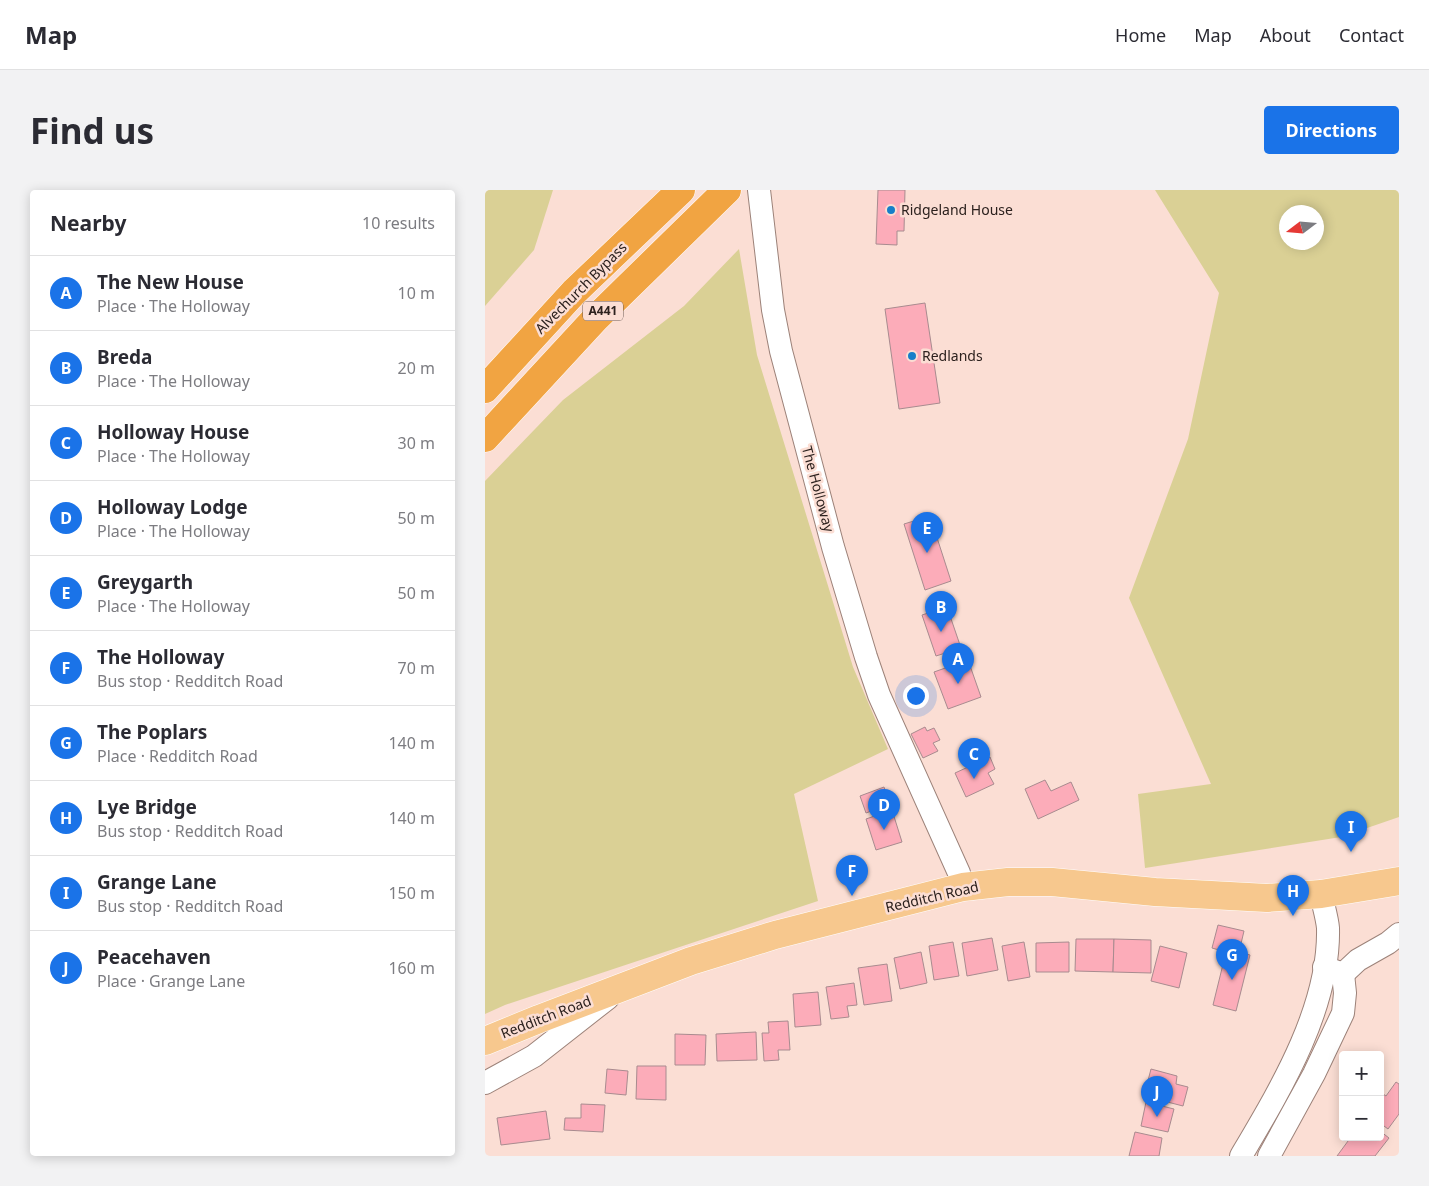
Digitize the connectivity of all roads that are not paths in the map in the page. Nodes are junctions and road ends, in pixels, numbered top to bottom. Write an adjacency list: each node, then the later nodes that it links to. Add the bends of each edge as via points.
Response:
1 (681, 190): 4 (highway, Alvechurch Bypass / A441, via 574,292)
2 (727, 190): 5 (highway, A441, via 595,319)
3 (759, 190): 7 (street, The Holloway, via 781,351 848,598 879,695)
4 (485, 389)
5 (485, 438)
6 (1399, 881): 8 (main road, Redditch Road)
7 (963, 887): 8 (main road, Redditch Road, via 1052,882 1259,898); 11 (main road, Redditch Road, via 775,935 691,961)
8 (1321, 894): 10 (street)
9 (1399, 934): 10 (street, via 1358,960)
10 (1333, 970): 14 (street, via 1318,996 1296,1058); 15 (street, via 1345,993 1343,1013)
11 (621, 988): 12 (main road, Redditch Road); 13 (street, via 534,1056)
12 (485, 1041)
13 (485, 1083)
14 (1241, 1156)
15 (1269, 1156)

